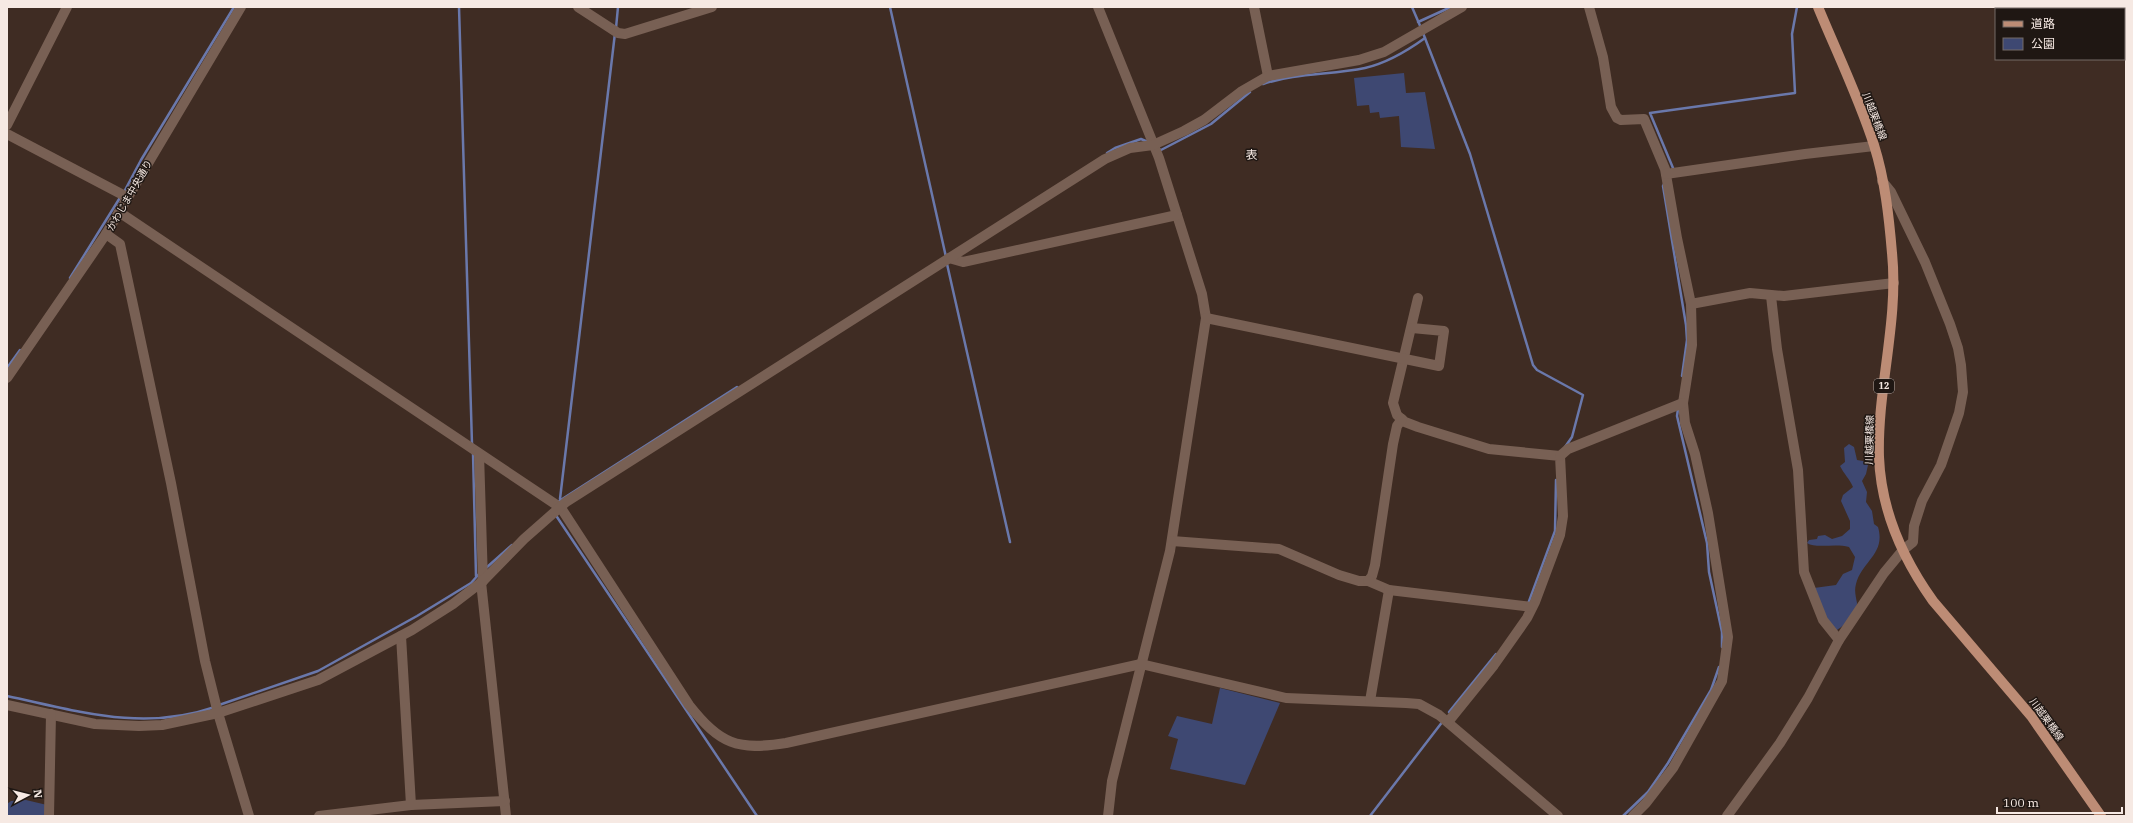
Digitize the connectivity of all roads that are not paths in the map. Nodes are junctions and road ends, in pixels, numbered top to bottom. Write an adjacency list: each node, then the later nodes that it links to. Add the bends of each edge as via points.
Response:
1 (67, 7): 11 (street)
2 (242, 7): 17 (street, かわじま中央通り)
3 (578, 7): 4 (street, via 618,33 625,34)
4 (712, 7)
5 (1098, 7): 13 (street)
6 (1254, 7): 10 (street)
7 (1462, 7): 10 (street, via 1384,52 1359,60)
8 (1589, 7): 15 (street, via 1603,57 1611,107 1621,120 1644,119)
9 (1818, 7): 14 (main road, 川越栗橋線 / 12)
10 (1268, 76): 13 (street, via 1242,91 1204,120)
11 (7, 125)
12 (7, 134): 17 (street)
13 (1153, 145): 19 (street); 21 (street, via 1130,148 1105,159)
14 (1874, 146): 15 (street); 16 (main road, 川越栗橋線 / 12)
15 (1666, 174): 25 (street)
16 (1882, 181): 22 (main road, 川越栗橋線 / 12); 36 (street, via 1891,192 1905,220 1950,324 1958,348 1963,392 1959,413 1941,465 1922,501 1914,526 1913,542)
17 (127, 197): 18 (street, かわじま中央通り)
18 (119, 212): 20 (street, かわじま中央通り); 32 (street)
19 (1177, 214): 21 (street, via 963,262); 26 (street, via 1202,294)
20 (106, 234): 29 (street, かわじま中央通り); 46 (street, via 120,244 171,482 204,661)
21 (949, 258): 34 (street)
22 (1894, 283): 23 (street); 36 (main road, 川越栗橋線 / 12, via 1879,456 1884,495)
23 (1771, 296): 25 (street, via 1745,293); 42 (street, via 1777,349 1798,470 1804,572 1823,620)
24 (1418, 298): 27 (street)
25 (1691, 304): 30 (street, via 1692,345)
26 (1206, 318): 28 (street); 35 (street)
27 (1412, 328): 28 (street); 28 (street, via 1444,331 1439,366)
28 (1404, 358): 31 (street, via 1393,403)
29 (7, 378)
30 (1683, 403): 33 (street, via 1568,449); 57 (street, via 1685,423 1695,454 1714,546 1728,636 1726,662 1722,681 1673,768)
31 (1402, 419): 33 (street, via 1418,427 1489,449); 38 (street, via 1397,426 1392,444 1375,565)
32 (479, 454): 34 (street); 37 (street)
33 (1560, 456): 40 (street, via 1563,496 1560,535)
34 (561, 508): 37 (street, via 528,535); 43 (street, via 689,705 715,734 733,743 760,747 786,743)
35 (1172, 542): 38 (street, via 1279,549 1332,572); 43 (street)
36 (1903, 550): 42 (street); 59 (main road, 川越栗橋線 / 12, via 1919,582 1933,601 2011,690)
37 (482, 581): 41 (street, via 432,618); 49 (street)
38 (1368, 581): 39 (street)
39 (1389, 590): 40 (street); 44 (street)
40 (1532, 607): 48 (street, via 1494,665)
41 (401, 636): 46 (street, via 318,680); 50 (street)
42 (1839, 640): 58 (street, via 1784,736)
43 (1141, 664): 44 (street, via 1286,698); 55 (street, via 1112,780)
44 (1370, 701): 48 (street, via 1419,704)
45 (7, 705): 47 (street)
46 (218, 713): 47 (street, via 180,722 139,726 95,724); 52 (street)
47 (51, 714): 51 (street)
48 (1448, 722): 56 (street)
49 (505, 801): 50 (street); 54 (street)
50 (411, 805): 53 (street)
51 (49, 816)
52 (249, 816)
53 (319, 816)
54 (506, 816)
55 (1108, 816)
56 (1558, 816)
57 (1633, 816)
58 (1727, 816)
59 (2101, 816)

